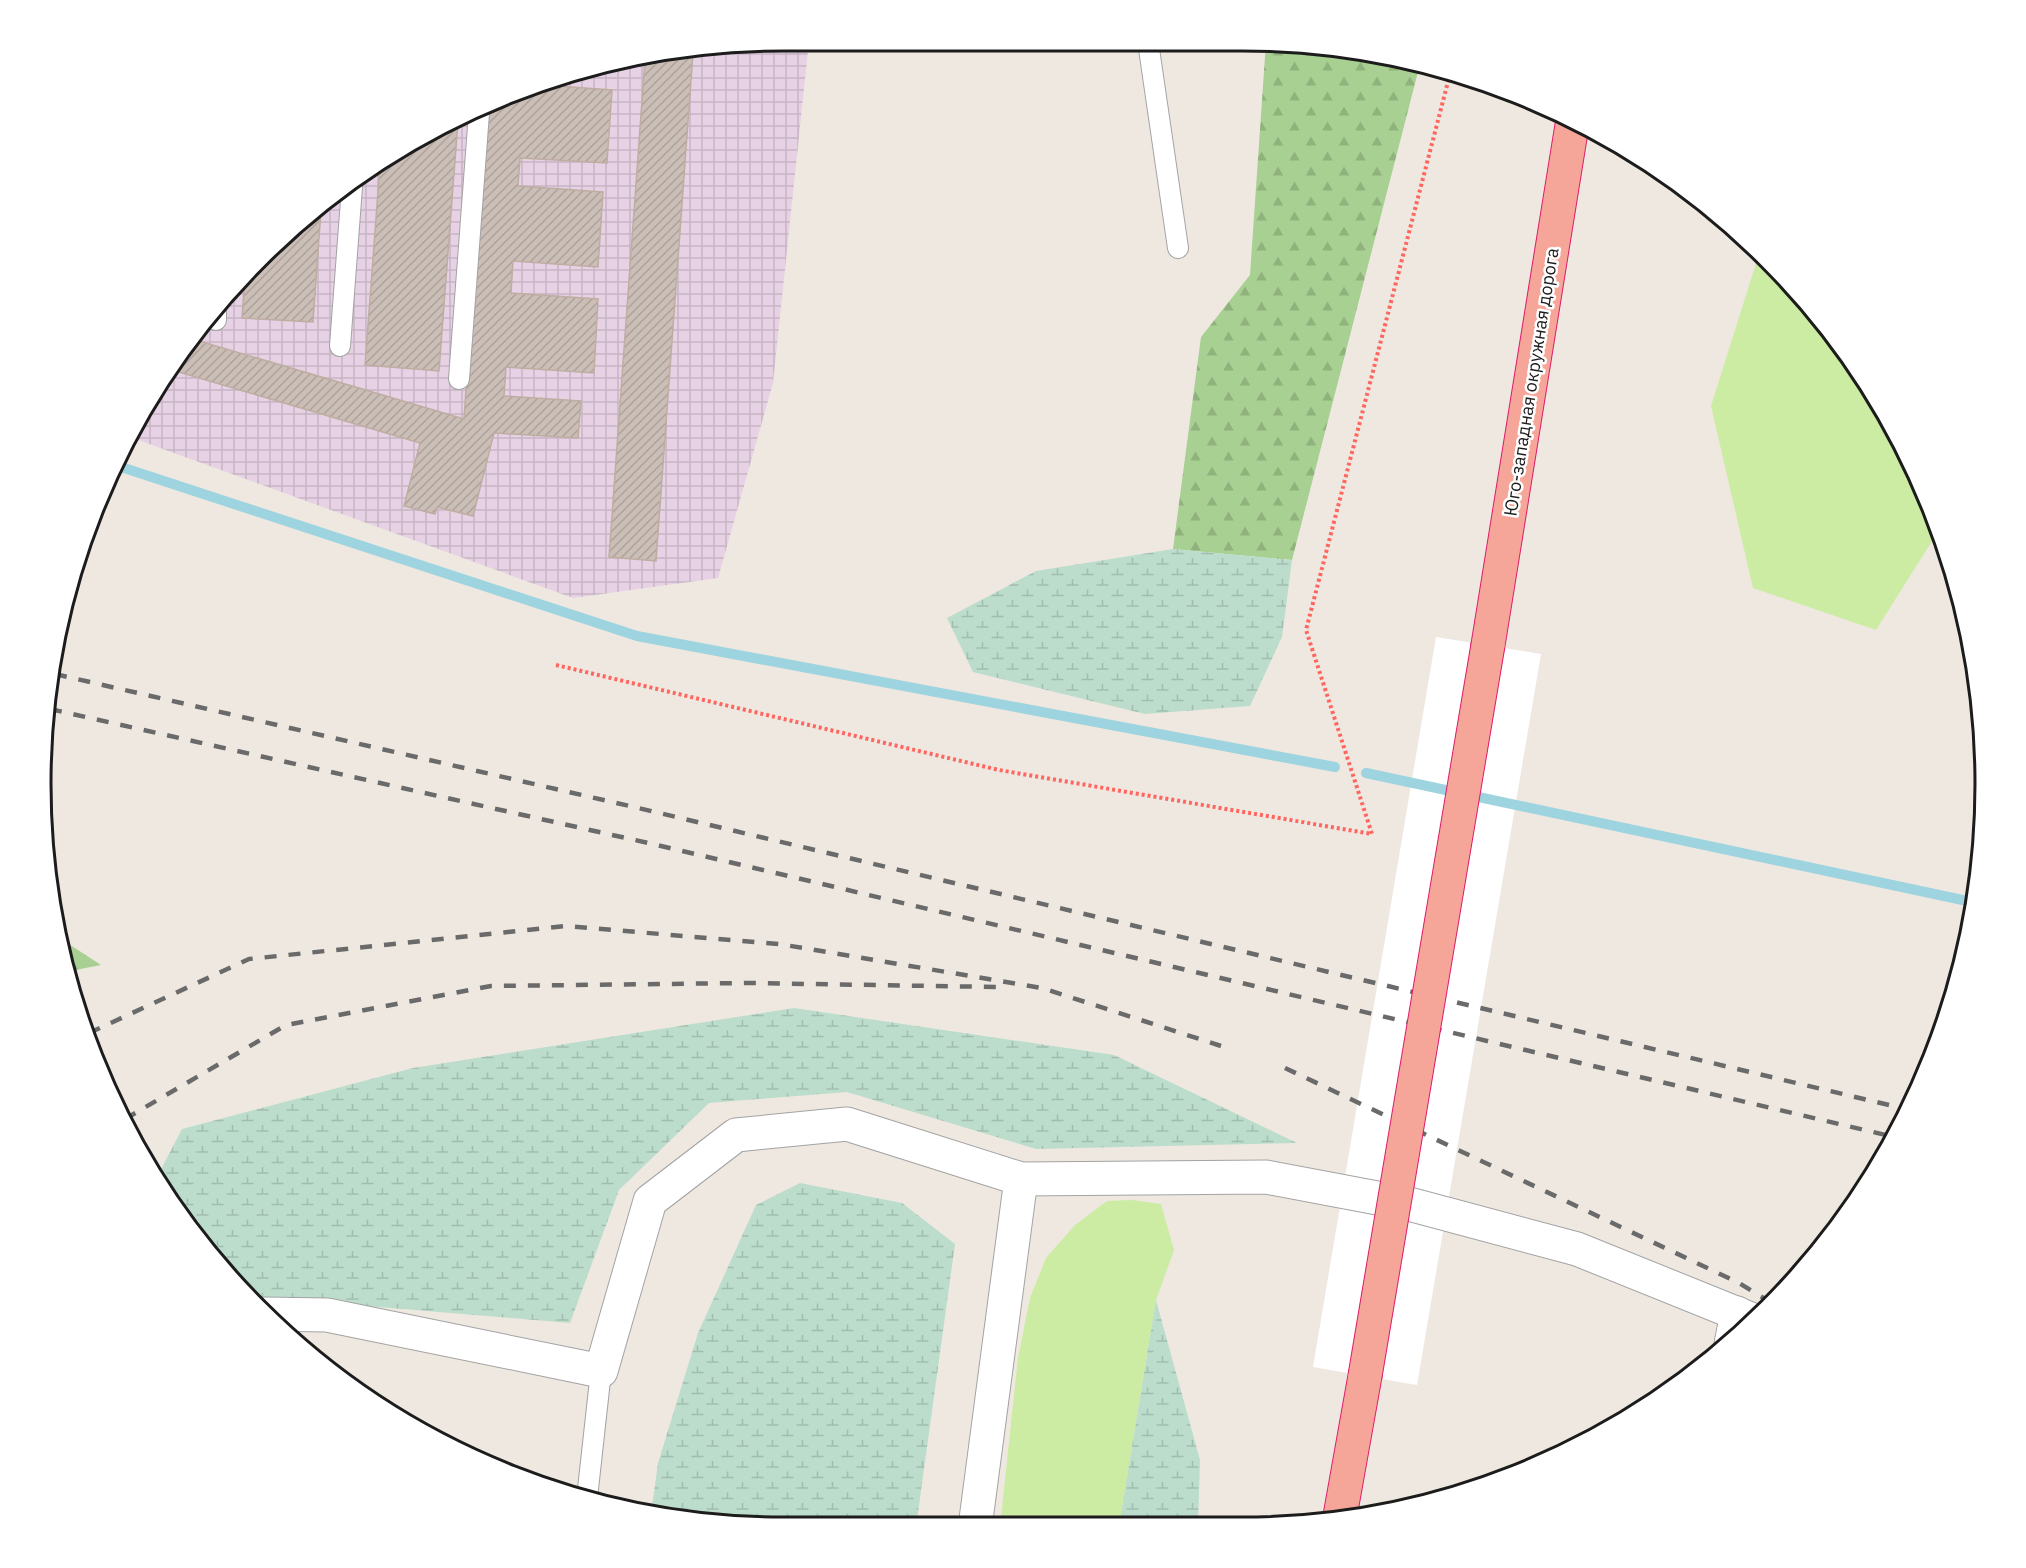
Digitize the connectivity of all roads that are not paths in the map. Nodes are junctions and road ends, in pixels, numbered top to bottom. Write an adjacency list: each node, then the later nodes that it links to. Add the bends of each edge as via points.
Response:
1 (1149, 51): 5 (lane)
2 (479, 118): 7 (lane)
3 (1571, 130): 13 (highway, Юго-западная окружная дорога, bridge)
4 (352, 193): 6 (lane)
5 (1178, 248)
6 (340, 346)
7 (459, 379)
8 (1021, 1179): 10 (street, via 1266,1177 1409,1204 1577,1249); 11 (street, via 847,1124 736,1135 650,1201); 14 (street)
9 (279, 1314): 11 (street, via 327,1315)
10 (1737, 1324)
11 (601, 1371): 12 (lane)
12 (588, 1490)
13 (1341, 1510)
14 (976, 1517)

